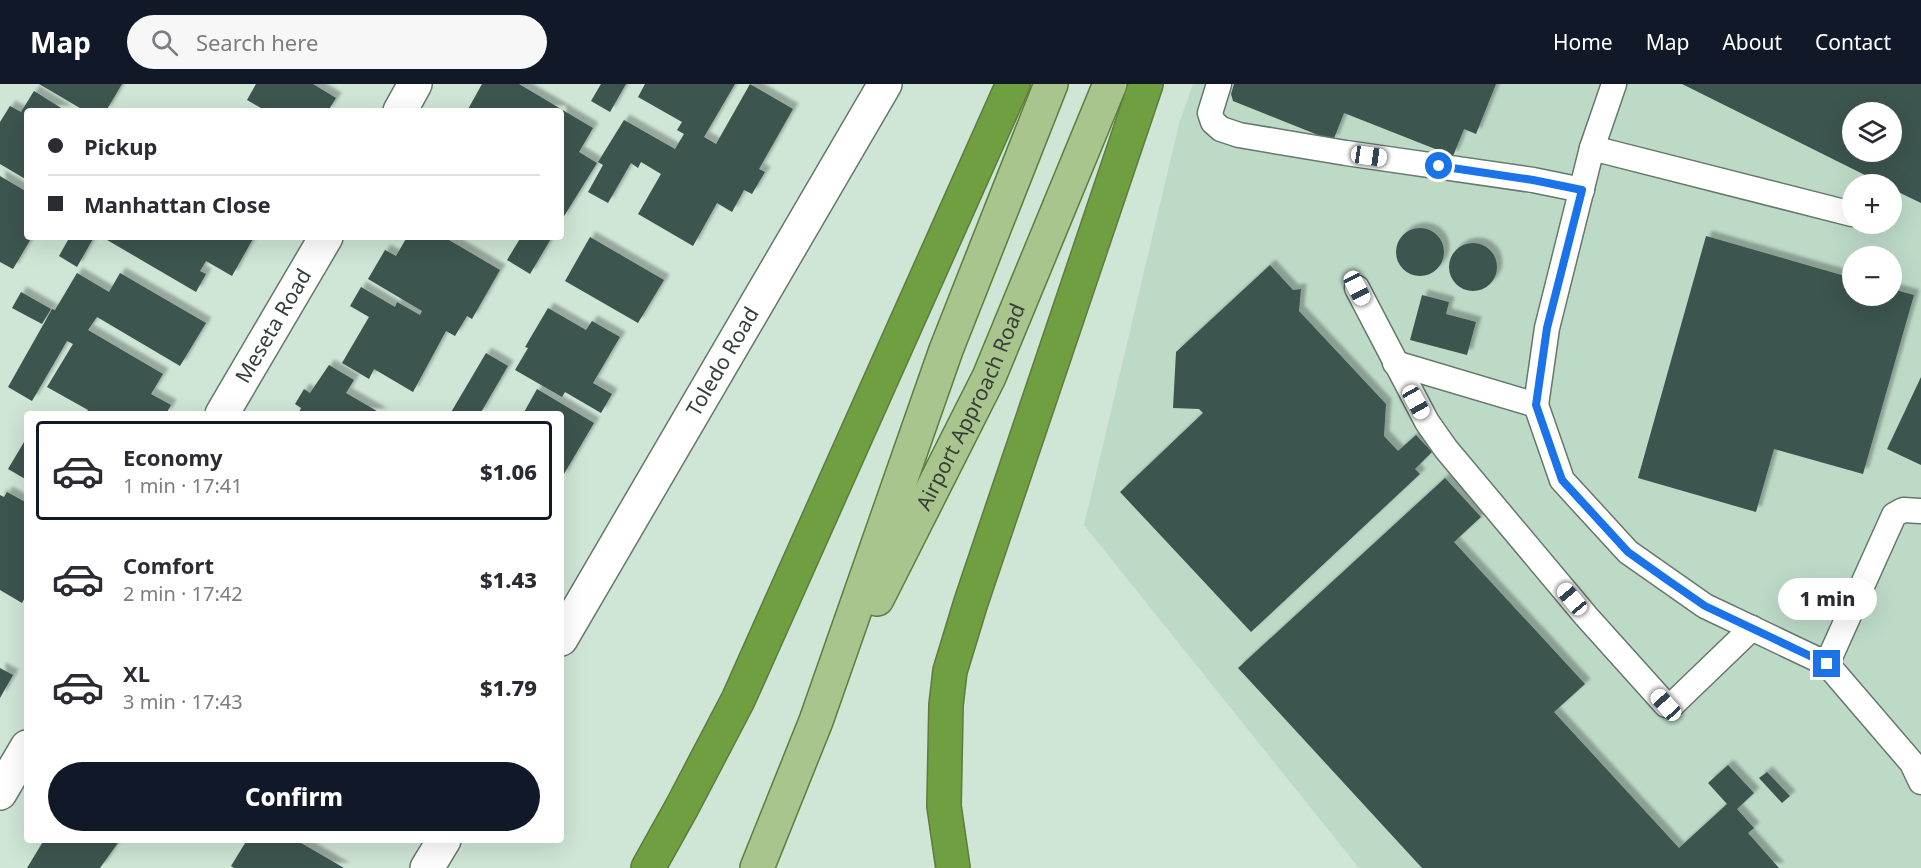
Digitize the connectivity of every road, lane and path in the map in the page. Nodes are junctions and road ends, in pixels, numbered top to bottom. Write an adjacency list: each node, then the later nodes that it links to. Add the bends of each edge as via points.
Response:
1 (416, 84): 9 (street)
2 (885, 84): 20 (street, Toledo Road)
3 (1013, 84): 28 (highway, via 738,700)
4 (1051, 84): 22 (main road, Airport Approach Road, via 946,350)
5 (1110, 84): 22 (main road, Airport Approach Road, via 989,376)
6 (1146, 84): 30 (highway, via 950,671 944,806)
7 (1219, 84): 11 (lane, via 1210,113 1213,122 1239,135)
8 (1614, 84): 10 (lane)
9 (402, 108)
10 (1592, 148): 11 (lane); 12 (lane)
11 (1582, 190): 16 (lane, via 1547,328)
12 (1842, 211)
13 (324, 240): 17 (street, Meseta Road)
14 (1357, 288): 15 (lane)
15 (1395, 363): 16 (lane); 19 (lane, via 1446,449 1666,705 1672,705 1689,690)
16 (1536, 405): 19 (lane, via 1562,480 1628,552 1705,606)
17 (224, 411)
18 (1921, 511): 21 (lane, via 1903,510 1894,515)
19 (1752, 628): 21 (lane)
20 (564, 634)
21 (1827, 664): 24 (lane, via 1912,763)
22 (816, 721): 29 (main road, Airport Approach Road)
23 (24, 752): 25 (street)
24 (1921, 782)
25 (0, 793)
26 (442, 843): 27 (street)
27 (427, 868)
28 (648, 868)
29 (757, 868)
30 (953, 868)

